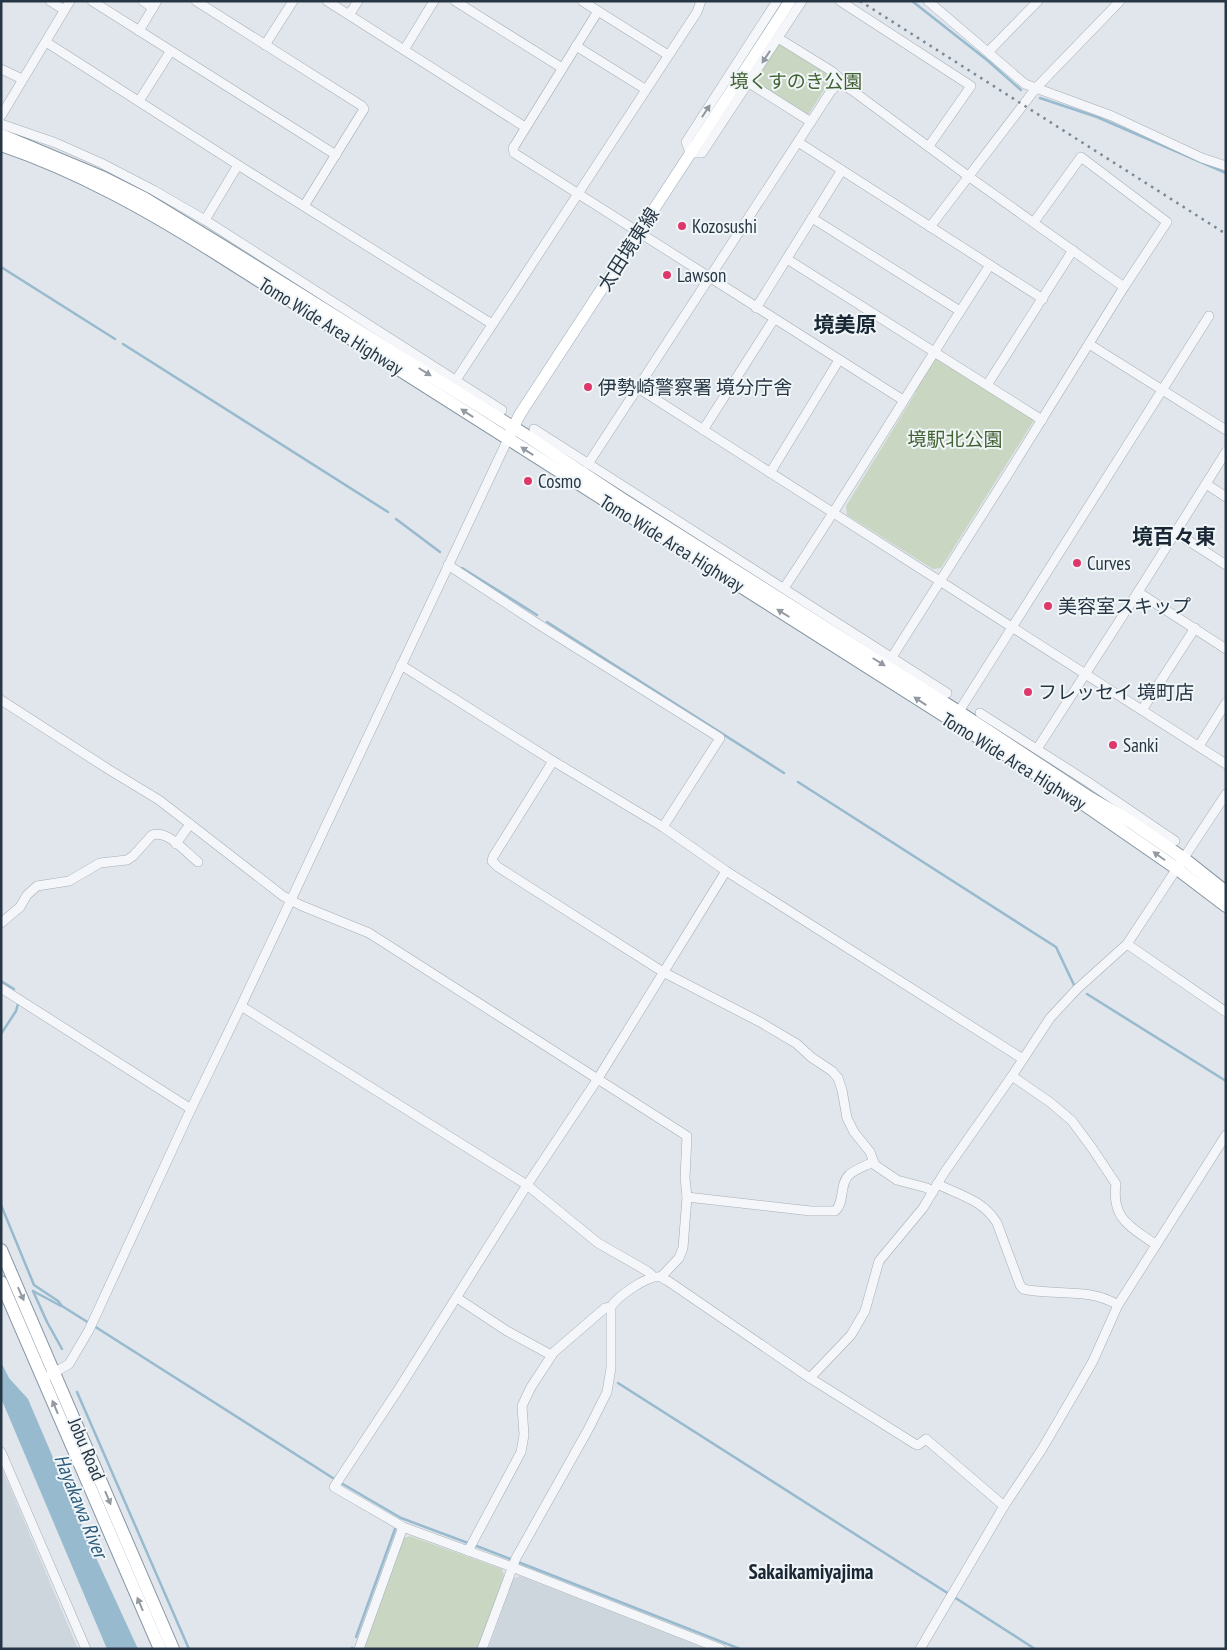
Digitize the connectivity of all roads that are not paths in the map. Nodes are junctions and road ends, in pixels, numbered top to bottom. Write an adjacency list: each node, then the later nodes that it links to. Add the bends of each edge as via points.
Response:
1 (50, 1): 21 (street)
2 (70, 1): 21 (street)
3 (92, 1): 24 (street)
4 (143, 1): 20 (street)
5 (196, 1): 27 (street)
6 (293, 1): 27 (street)
7 (327, 1): 23 (street)
8 (358, 1): 23 (street)
9 (434, 1): 29 (street)
10 (455, 1): 33 (street)
11 (582, 1): 22 (street)
12 (701, 1): 32 (street)
13 (777, 1): 49 (street, one-way to 13, via 686,142)
14 (790, 1): 49 (main road, 太田境東線)
15 (802, 1): 25 (street)
16 (840, 1): 48 (street, via 971,86)
17 (928, 1): 31 (street)
18 (1120, 1): 38 (street)
19 (1034, 2): 31 (street)
20 (155, 4): 24 (street)
21 (64, 10): 26 (street)
22 (598, 11): 28 (street); 32 (street)
23 (349, 15): 29 (street)
24 (139, 31): 30 (street)
25 (778, 38): 36 (street, one-way to 36); 37 (street, via 833,72)
26 (46, 42): 35 (street); 40 (street)
27 (265, 45): 50 (street, via 364,109)
28 (576, 46): 33 (street); 39 (street)
29 (404, 50): 44 (street)
30 (170, 52): 40 (street); 50 (street)
31 (988, 52): 38 (street, via 1025,84)
32 (668, 55): 39 (street)
33 (562, 68): 44 (street)
34 (1, 69): 35 (street)
35 (22, 79): 41 (street)
36 (749, 83): 42 (street); 49 (street, via 702,153)
37 (840, 85): 42 (street, via 831,91); 48 (street)
38 (1036, 88): 54 (street, via 1112,116); 56 (street)
39 (645, 89): 57 (street)
40 (139, 101): 53 (street)
41 (1, 116)
42 (811, 122): 46 (street)
43 (1, 124): 51 (street)
44 (525, 127): 57 (street, via 513,148 514,153)
45 (1, 135): 52 (highway, Tomo Wide Area Highway)
46 (798, 142): 55 (street); 67 (street)
47 (1, 145): 90 (highway, Tomo Wide Area Highway, one-way to 47, via 171,225 60,168)
48 (928, 146): 56 (street)
49 (690, 154): 63 (main road, 太田境東線)
50 (336, 155): 58 (street)
51 (90, 158): 52 (street); 60 (street)
52 (63, 160): 76 (highway, Tomo Wide Area Highway, via 144,198)
53 (238, 165): 58 (street); 60 (street)
54 (1226, 166)
55 (842, 170): 59 (street); 62 (street)
56 (968, 176): 61 (street); 62 (street)
57 (577, 193): 63 (street); 75 (street)
58 (304, 206): 75 (street)
59 (812, 218): 65 (street); 71 (street)
60 (205, 220): 74 (street)
61 (1034, 222): 64 (street); 68 (street, via 1081,157 1167,222)
62 (930, 227): 66 (street)
63 (638, 233): 67 (street); 90 (main road, 太田境東線, via 520,414)
64 (1073, 250): 68 (street); 69 (street)
65 (787, 259): 70 (street); 78 (street)
66 (990, 265): 69 (street); 71 (street)
67 (708, 277): 70 (street); 82 (street)
68 (1124, 287): 77 (street)
69 (1043, 299): 81 (street)
70 (756, 308): 73 (street)
71 (960, 311): 78 (street)
72 (1209, 316): 83 (street)
73 (774, 319): 79 (street); 88 (street)
74 (364, 322): 76 (street); 80 (street)
75 (492, 324): 80 (street)
76 (375, 341): 90 (highway, Tomo Wide Area Highway, one-way to 90)
77 (1090, 344): 83 (street); 86 (street)
78 (935, 352): 81 (street); 84 (street)
79 (839, 360): 84 (street); 93 (street)
80 (456, 380): 85 (street)
81 (988, 385): 86 (street)
82 (638, 388): 88 (street); 92 (street)
83 (1163, 391): 89 (street); 105 (street)
84 (903, 400): 98 (street)
85 (502, 410)
86 (1042, 420): 102 (street)
87 (534, 429): 92 (street)
88 (702, 430): 93 (street)
89 (1226, 430)
90 (511, 433): 96 (highway, Tomo Wide Area Highway); 100 (street); 118 (highway, Tomo Wide Area Highway, one-way to 90, via 849,655)
91 (1226, 452): 94 (street)
92 (588, 464): 97 (street)
93 (770, 472): 98 (street)
94 (1206, 484): 95 (street); 99 (street)
95 (1226, 497)
96 (622, 499): 97 (street); 108 (highway, Tomo Wide Area Highway)
97 (645, 500): 103 (street)
98 (834, 513): 102 (street); 103 (street)
99 (1175, 532): 101 (street); 104 (street)
100 (448, 565): 111 (street); 129 (street, via 720,738)
101 (1226, 565)
102 (940, 581): 105 (street); 110 (street)
103 (784, 588): 107 (street)
104 (1138, 592): 106 (street); 112 (street)
105 (1013, 628): 112 (street); 118 (street)
106 (1195, 628): 109 (street); 116 (street)
107 (848, 630): 108 (street); 110 (street)
108 (853, 646): 118 (highway, Tomo Wide Area Highway, one-way to 118)
109 (1225, 646)
110 (892, 657): 113 (street)
111 (401, 665): 123 (street); 136 (street)
112 (1085, 674): 116 (street); 122 (street)
113 (947, 693)
114 (1, 700): 128 (street, via 159,800)
115 (1226, 703): 121 (street)
116 (1142, 710): 121 (street)
117 (980, 713): 119 (street)
118 (955, 717): 120 (highway, Tomo Wide Area Highway); 133 (highway, Tomo Wide Area Highway, one-way to 118, via 1085,805)
119 (1020, 738): 120 (street); 122 (street)
120 (1007, 743): 127 (highway, Tomo Wide Area Highway)
121 (1199, 746): 124 (street)
122 (1037, 749): 125 (street)
123 (553, 761): 129 (street); 140 (street, via 492,861)
124 (1226, 764)
125 (1088, 782): 127 (street); 130 (street)
126 (1226, 794): 133 (street)
127 (1090, 798): 133 (highway, Tomo Wide Area Highway, via 1131,822)
128 (190, 824): 131 (street); 136 (street)
129 (663, 826): 134 (street)
130 (1175, 841)
131 (176, 844): 132 (street); 138 (street, via 155,834 127,860 100,863 69,881 37,886)
132 (198, 862)
133 (1180, 863): 135 (highway, Tomo Wide Area Highway); 137 (highway, Tomo Wide Area Highway); 139 (street)
134 (726, 871): 140 (street); 144 (street)
135 (1226, 892)
136 (290, 900): 142 (street); 146 (street, via 369,933)
137 (1226, 906)
138 (1, 923)
139 (1127, 944): 143 (street); 144 (street, via 1050,1018)
140 (664, 972): 146 (street); 149 (street, via 778,1032 832,1071 840,1082 850,1126)
141 (1, 988): 147 (street)
142 (241, 1006): 147 (street); 150 (street)
143 (1226, 1012)
144 (1023, 1059): 145 (street)
145 (1012, 1076): 151 (street); 153 (street, via 1076,1126 1116,1184 1114,1195 1123,1221)
146 (597, 1080): 150 (street); 152 (street, via 687,1136)
147 (191, 1109): 161 (street, via 90,1326 69,1364)
148 (1226, 1135): 153 (street)
149 (874, 1162): 151 (street, via 898,1180); 152 (street, via 848,1176 835,1211 811,1212)
150 (528, 1185): 155 (street, via 583,1232); 157 (street)
151 (935, 1188): 158 (street, via 973,1200 992,1215 1023,1289 1092,1295); 162 (street, via 914,1220 879,1261 865,1311 856,1328)
152 (687, 1196): 155 (street, via 681,1254)
153 (1156, 1245): 158 (street)
154 (1, 1250): 161 (highway, Jobu Road, one-way to 161)
155 (657, 1277): 159 (street, via 633,1288); 162 (street)
156 (1, 1282): 161 (highway, Jobu Road)
157 (457, 1298): 160 (street); 165 (street, via 334,1487)
158 (1118, 1305): 164 (street, via 1081,1383)
159 (611, 1307): 160 (street, via 605,1308 573,1333); 167 (street, via 612,1368 607,1392)
160 (551, 1355): 166 (street, via 523,1402 521,1452)
161 (49, 1376): 169 (highway, Jobu Road, one-way to 161); 170 (highway, Jobu Road, one-way to 170)
162 (810, 1378): 164 (street, via 914,1444 926,1439)
163 (1, 1452): 168 (street)
164 (1004, 1506): 174 (street)
165 (402, 1527): 166 (street); 171 (street)
166 (468, 1551): 167 (street)
167 (514, 1563): 172 (street); 173 (street)
168 (86, 1649)
169 (160, 1649)
170 (173, 1649)
171 (359, 1649)
172 (482, 1649)
173 (721, 1649)
174 (920, 1649)

